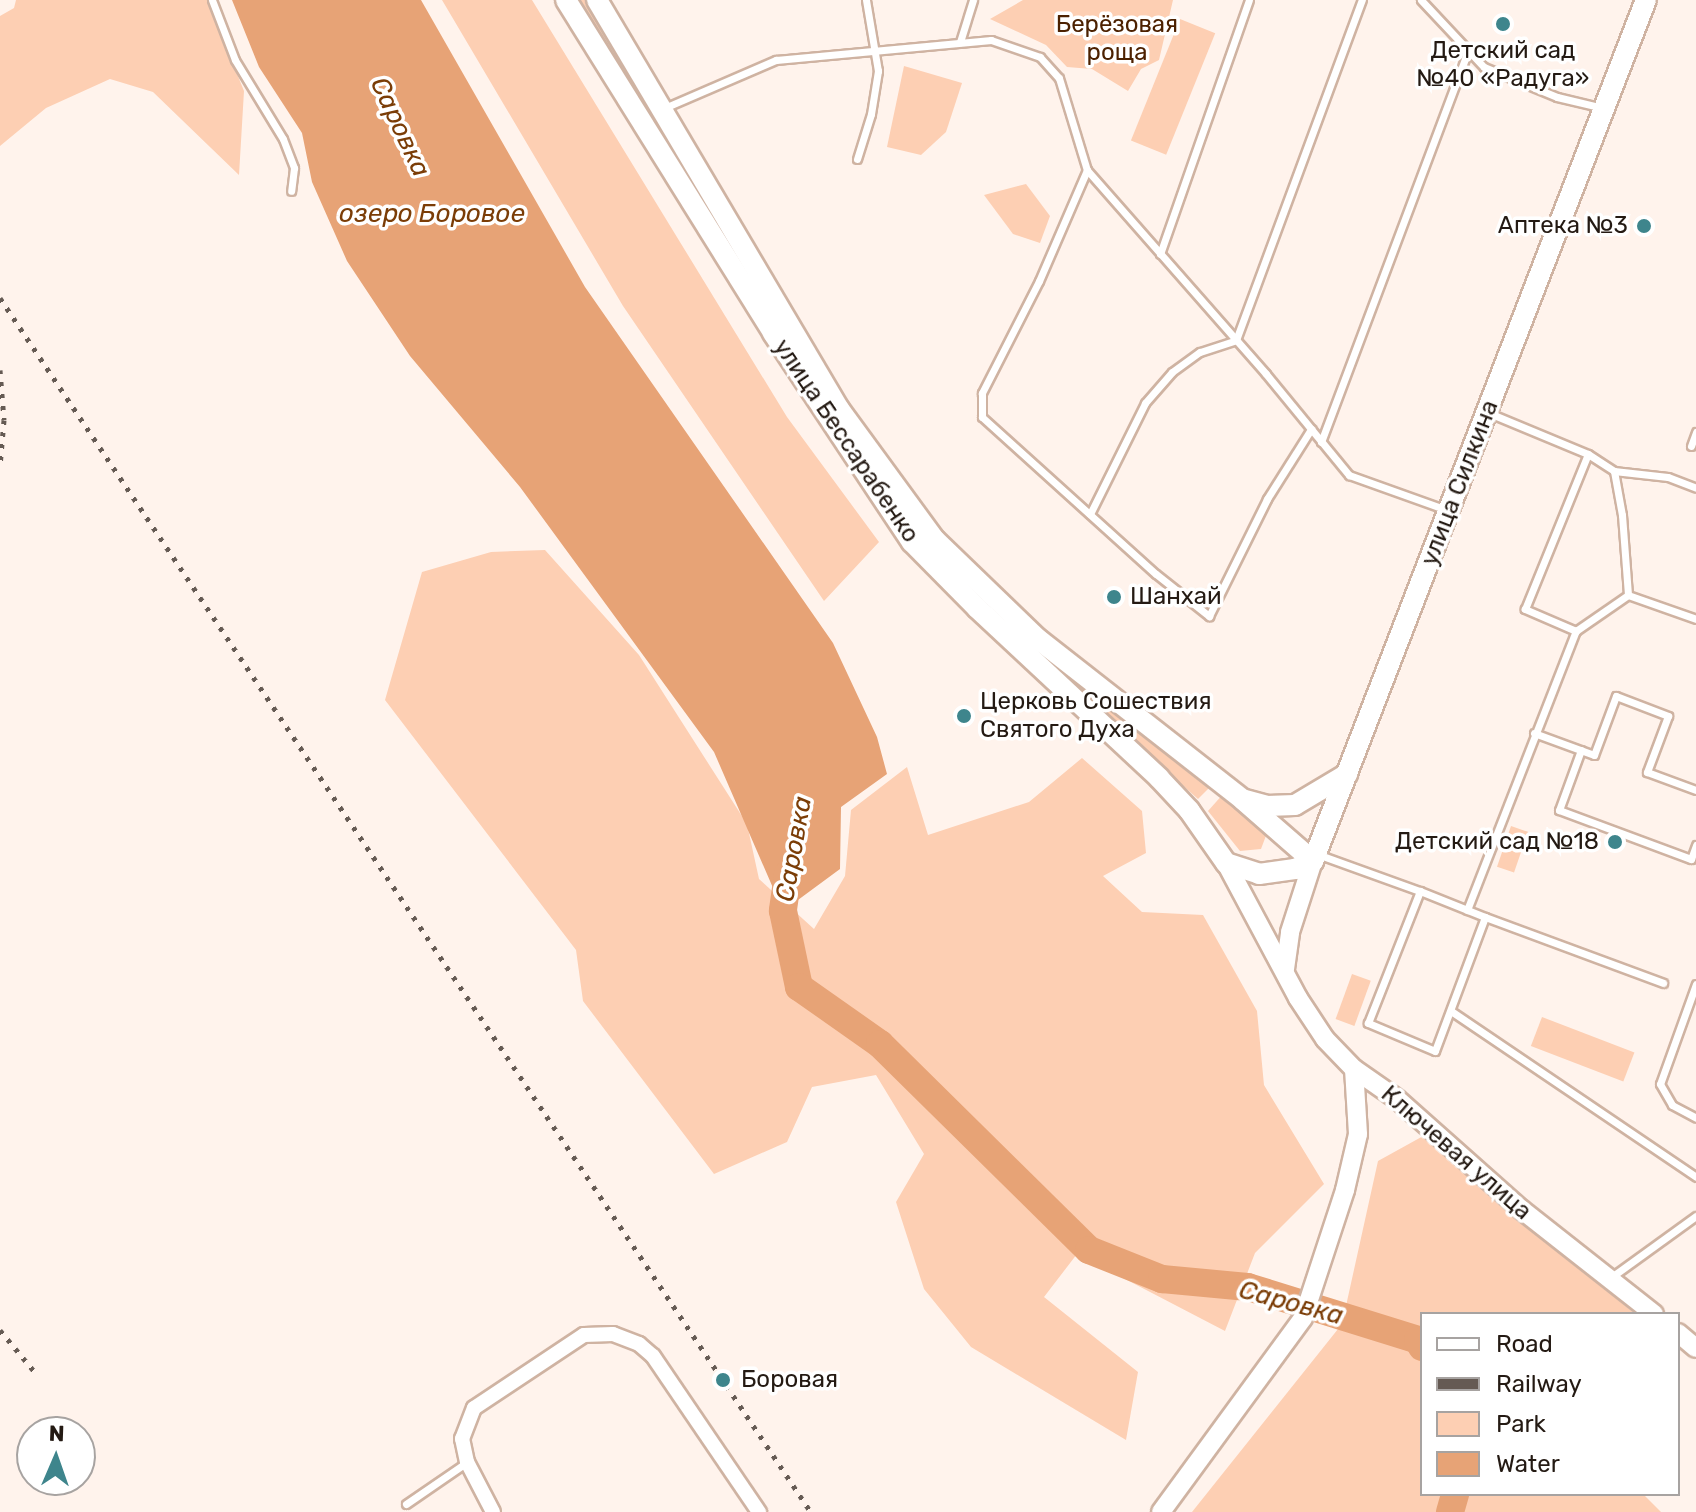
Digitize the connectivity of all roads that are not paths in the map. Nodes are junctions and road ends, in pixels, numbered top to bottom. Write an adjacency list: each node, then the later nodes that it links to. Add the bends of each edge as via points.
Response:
1 (212, 0): 17 (lane, via 235,60 283,139 294,168)
2 (566, 0): 19 (main road, улица Бессарабенко)
3 (597, 0): 14 (main road, улица Бессарабенко)
4 (866, 0): 12 (lane)
5 (973, 0): 10 (lane)
6 (1249, 0): 18 (lane)
7 (1362, 0): 20 (lane)
8 (1421, 0): 11 (lane)
9 (1646, 0): 13 (main road, улица Силкина)
10 (960, 42): 12 (lane); 16 (lane, via 991,40 1040,57 1059,78)
11 (1468, 50): 13 (lane, via 1484,67 1557,97); 24 (lane)
12 (876, 53): 14 (lane, via 776,60); 15 (lane, via 871,114)
13 (1605, 109): 21 (main road, улица Силкина)
14 (659, 110): 19 (main road, улица Бессарабенко)
15 (857, 159)
16 (1087, 170): 18 (lane); 30 (lane, via 982,393 982,417)
17 (291, 191)
18 (1160, 254): 20 (lane)
19 (782, 329): 38 (main road, улица Бессарабенко, via 935,540 1038,639); 41 (main road, улица Бессарабенко, via 912,542 1159,778)
20 (1236, 340): 22 (lane); 30 (lane, via 1181,365 1145,403)
21 (1487, 413): 26 (lane); 29 (main road, улица Силкина)
22 (1311, 429): 24 (lane); 30 (lane, via 1267,499 1209,616)
23 (1696, 432): 25 (lane)
24 (1321, 442): 29 (lane, via 1349,475)
25 (1691, 446)
26 (1588, 454): 27 (lane); 33 (lane, via 1525,609)
27 (1614, 471): 28 (lane, via 1668,477); 31 (lane)
28 (1696, 488)
29 (1449, 511): 36 (main road, улица Силкина)
30 (1090, 514)
31 (1628, 595): 32 (lane); 33 (lane)
32 (1696, 619)
33 (1576, 631): 34 (lane)
34 (1534, 733): 35 (lane); 43 (lane)
35 (1581, 750): 37 (lane, via 1594,755 1616,696 1668,716 1647,772); 39 (lane, via 1559,810 1691,859)
36 (1347, 774): 38 (main road, via 1295,805); 40 (main road, улица Силкина)
37 (1696, 790)
38 (1243, 800): 40 (main road, улица Бессарабенко)
39 (1696, 845)
40 (1315, 858): 41 (main road, via 1295,869 1259,874); 42 (lane); 45 (street, улица Силкина, via 1290,932)
41 (1226, 863): 45 (street, улица Бессарабенко)
42 (1420, 891): 43 (lane); 48 (lane, via 1368,1023 1435,1051)
43 (1467, 910): 44 (lane)
44 (1485, 917): 46 (lane); 48 (lane)
45 (1285, 969): 49 (street, Ключевая улица, via 1311,1020)
46 (1663, 983)
47 (1696, 984): 50 (lane, via 1660,1084 1672,1105)
48 (1451, 1011): 51 (lane)
49 (1354, 1069): 53 (street, Ключевая улица, via 1397,1099); 61 (street, via 1358,1134 1303,1318)
50 (1696, 1118)
51 (1696, 1177)
52 (1696, 1216): 53 (lane)
53 (1608, 1279): 54 (street, Ключевая улица)
54 (1651, 1312)
55 (1680, 1335): 56 (street)
56 (1696, 1348)
57 (467, 1462): 58 (lane); 59 (street); 60 (street, via 462,1439 474,1408 584,1335 613,1334 653,1356)
58 (406, 1504)
59 (493, 1512)
60 (759, 1512)
61 (1161, 1512)

